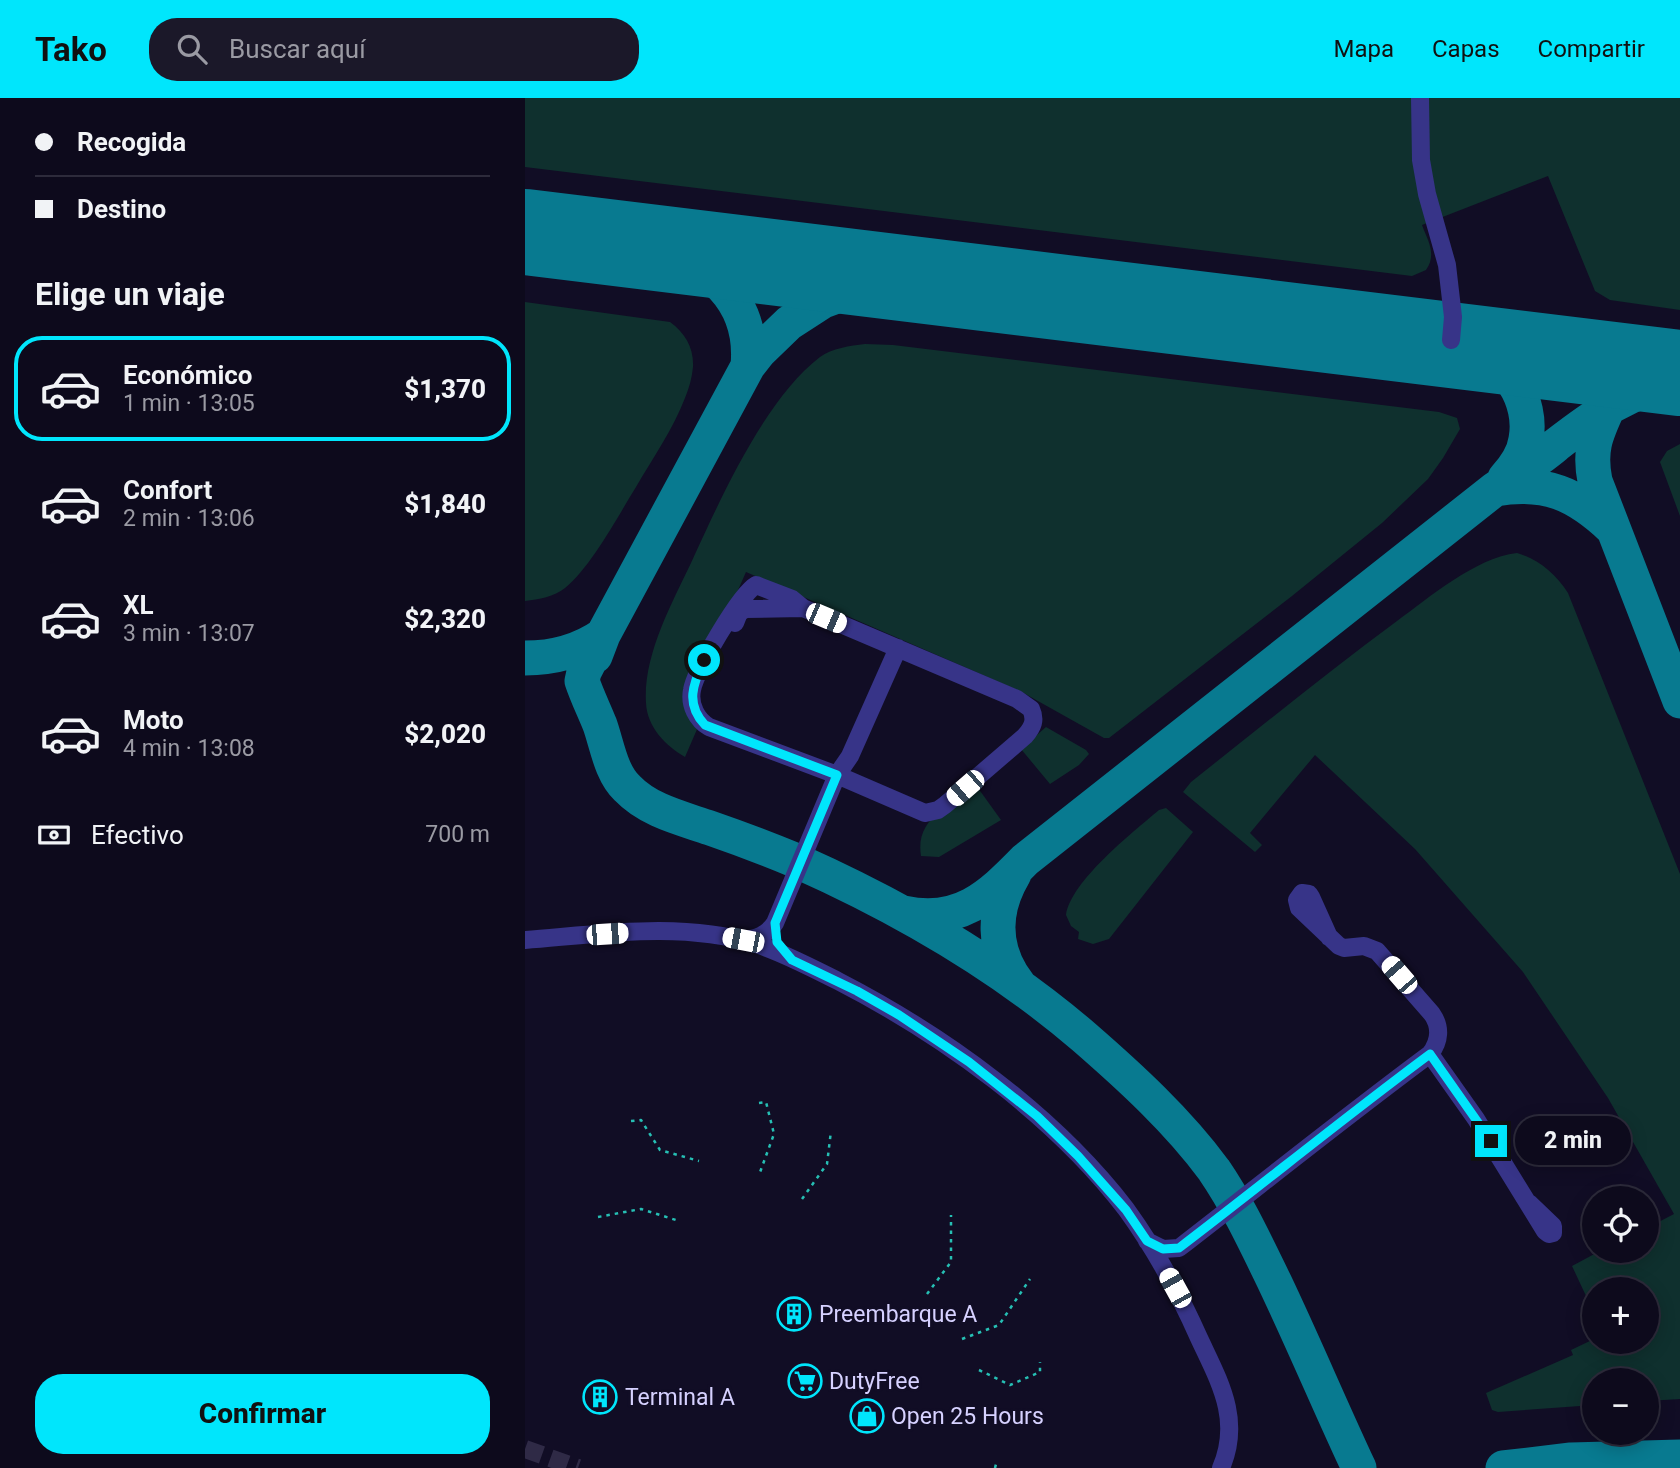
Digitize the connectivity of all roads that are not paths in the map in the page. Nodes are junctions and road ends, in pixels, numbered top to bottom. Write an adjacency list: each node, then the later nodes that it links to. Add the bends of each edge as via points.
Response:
1 (1420, 98): 2 (lane, via 1421,160 1447,265)
2 (1451, 340)
3 (898, 648): 4 (lane); 4 (lane, via 1026,704 1034,721 1025,736 932,813); 4 (lane, via 803,608 745,609 726,642 719,644 717,639 704,660 692,690 693,707 702,722)
4 (837, 775): 5 (lane)
5 (775, 923): 8 (lane, via 766,934); 9 (lane, via 777,942)
6 (1329, 937): 10 (lane, via 1344,948 1364,946 1382,956 1436,1020 1439,1034)
7 (525, 940): 8 (lane, via 664,931)
8 (743, 940): 9 (lane)
9 (792, 960): 12 (lane, via 899,1015 988,1076 1078,1156)
10 (1430, 1054): 11 (lane); 13 (lane)
11 (1529, 1203)
12 (1147, 1241): 13 (lane, via 1163,1249); 14 (lane)
13 (1179, 1248): 14 (lane, via 1169,1260)
14 (1167, 1274): 15 (lane, via 1228,1406 1228,1443)
15 (1221, 1468)

